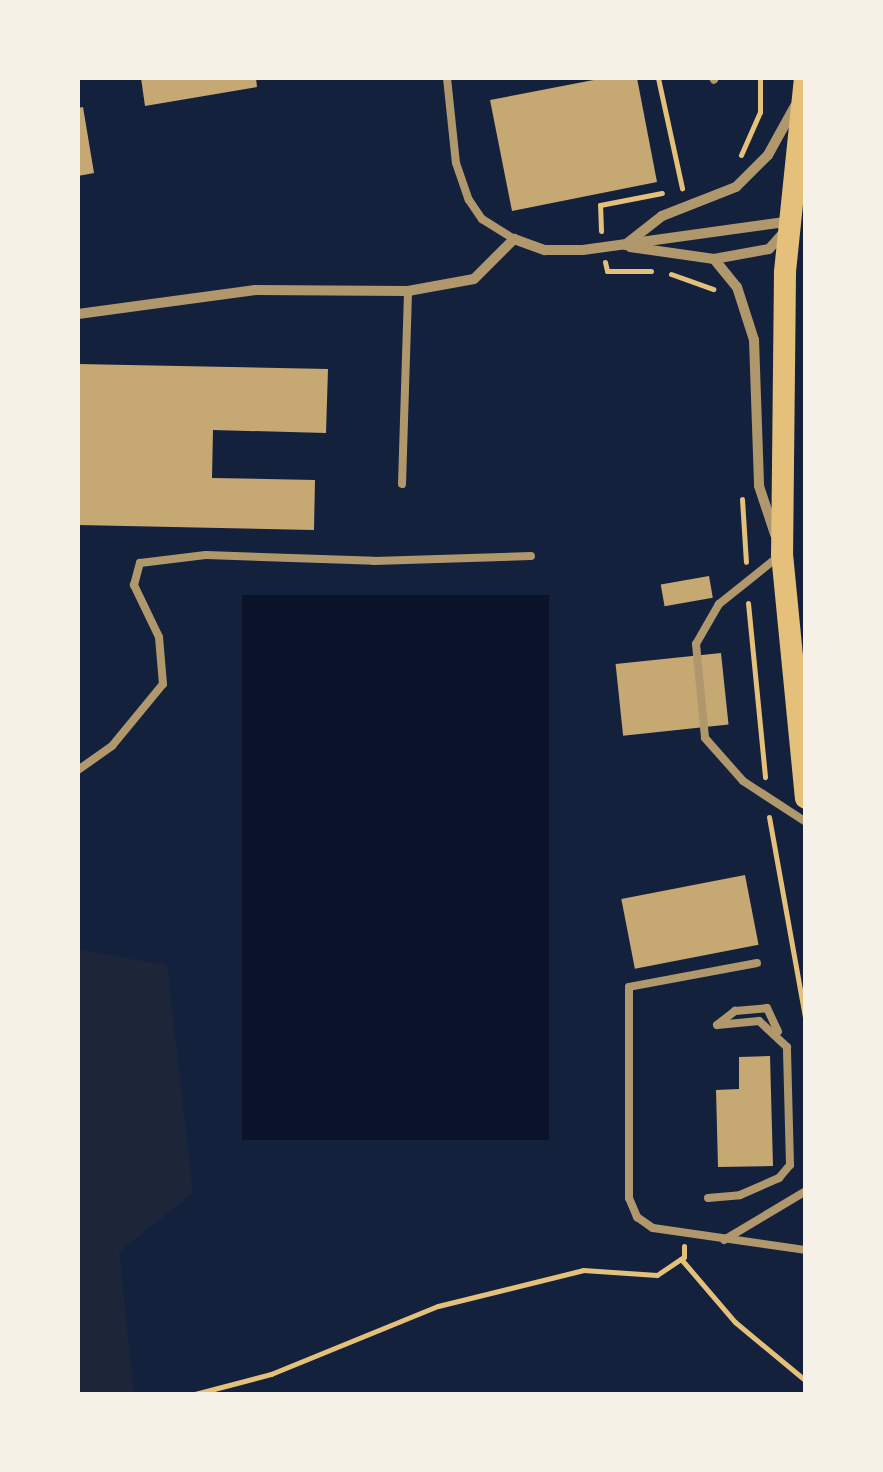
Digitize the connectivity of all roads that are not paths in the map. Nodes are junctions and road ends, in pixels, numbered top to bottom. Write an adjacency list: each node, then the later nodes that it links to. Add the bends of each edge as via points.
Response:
1 (447, 78): 4 (lane, via 456,163 470,200 482,219)
2 (800, 83): 3 (highway); 5 (street, via 768,154 736,188 662,216)
3 (802, 219): 5 (street); 6 (street, via 769,249); 10 (highway, via 784,298)
4 (514, 239): 5 (street, via 545,250); 7 (street, via 474,279)
5 (624, 246): 6 (street, via 671,258)
6 (714, 259): 10 (street, via 736,288 754,340 760,486)
7 (408, 292): 8 (street, via 255,290); 9 (lane)
8 (78, 314)
9 (402, 484)
10 (782, 554): 13 (highway); 14 (lane, via 746,576 719,604 696,644 705,738 766,796)
11 (531, 556): 12 (lane, via 374,561 206,555 140,563 134,585 159,637 164,684 112,746)
12 (78, 770)
13 (806, 798)
14 (806, 822)
15 (757, 963): 19 (lane, via 629,987 630,1198 637,1218 652,1228)
16 (779, 1035): 16 (lane, via 759,1021 717,1025 734,1011 766,1008); 18 (lane, via 787,1047 790,1165 779,1178 740,1195)
17 (806, 1192): 19 (lane)
18 (708, 1198)
19 (724, 1240): 20 (lane)
20 (806, 1250)

